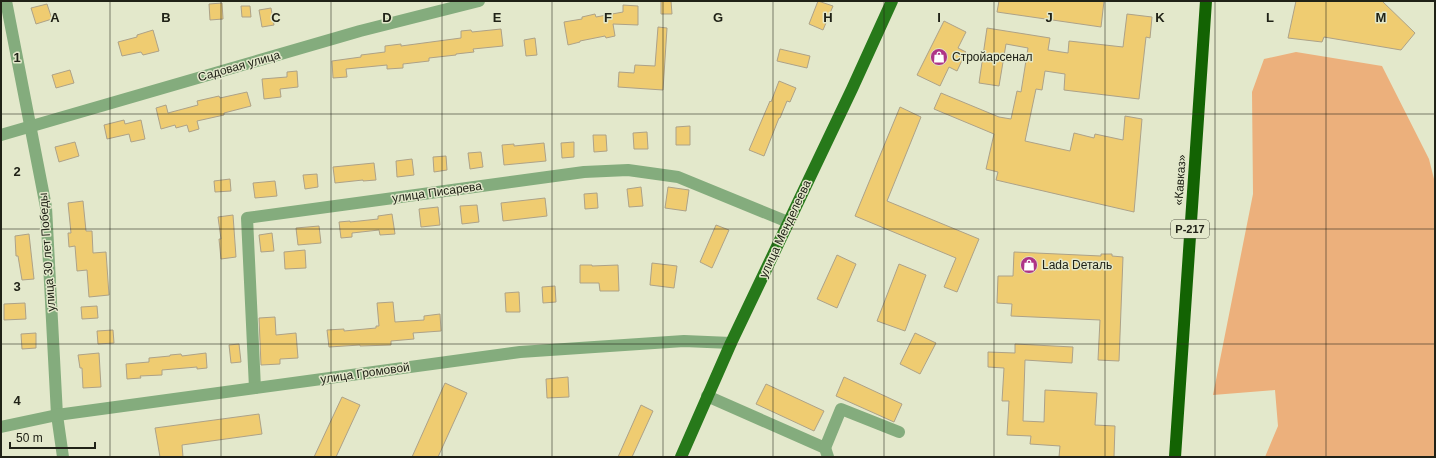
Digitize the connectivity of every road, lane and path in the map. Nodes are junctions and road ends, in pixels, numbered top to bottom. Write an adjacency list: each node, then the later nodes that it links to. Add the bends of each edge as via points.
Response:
1 (6, 1): 5 (street, улица 30 лет Победы)
2 (479, 1): 5 (street, Садовая улица, via 360,31)
3 (892, 1): 7 (main road, улица Менделеева)
4 (1206, 1): 17 (highway, «Кавказ» / Р-217)
5 (30, 126): 6 (street, Садовая улица); 11 (street, улица 30 лет Победы, via 46,207)
6 (1, 135)
7 (788, 222): 8 (main road, улица Менделеева); 9 (street, улица Писарева, via 678,177 628,170 584,172 247,218)
8 (731, 343): 9 (street, улица Громовой, via 684,341 520,352); 10 (main road, улица Менделеева)
9 (255, 388): 11 (street, улица Громовой)
10 (707, 396): 14 (street); 16 (main road, улица Менделеева)
11 (57, 415): 12 (street, улица Громовой); 15 (street, улица 30 лет Победы)
12 (1, 426)
13 (899, 432): 14 (street, via 841,409)
14 (827, 453)
15 (63, 457)
16 (681, 457)
17 (1175, 457)

